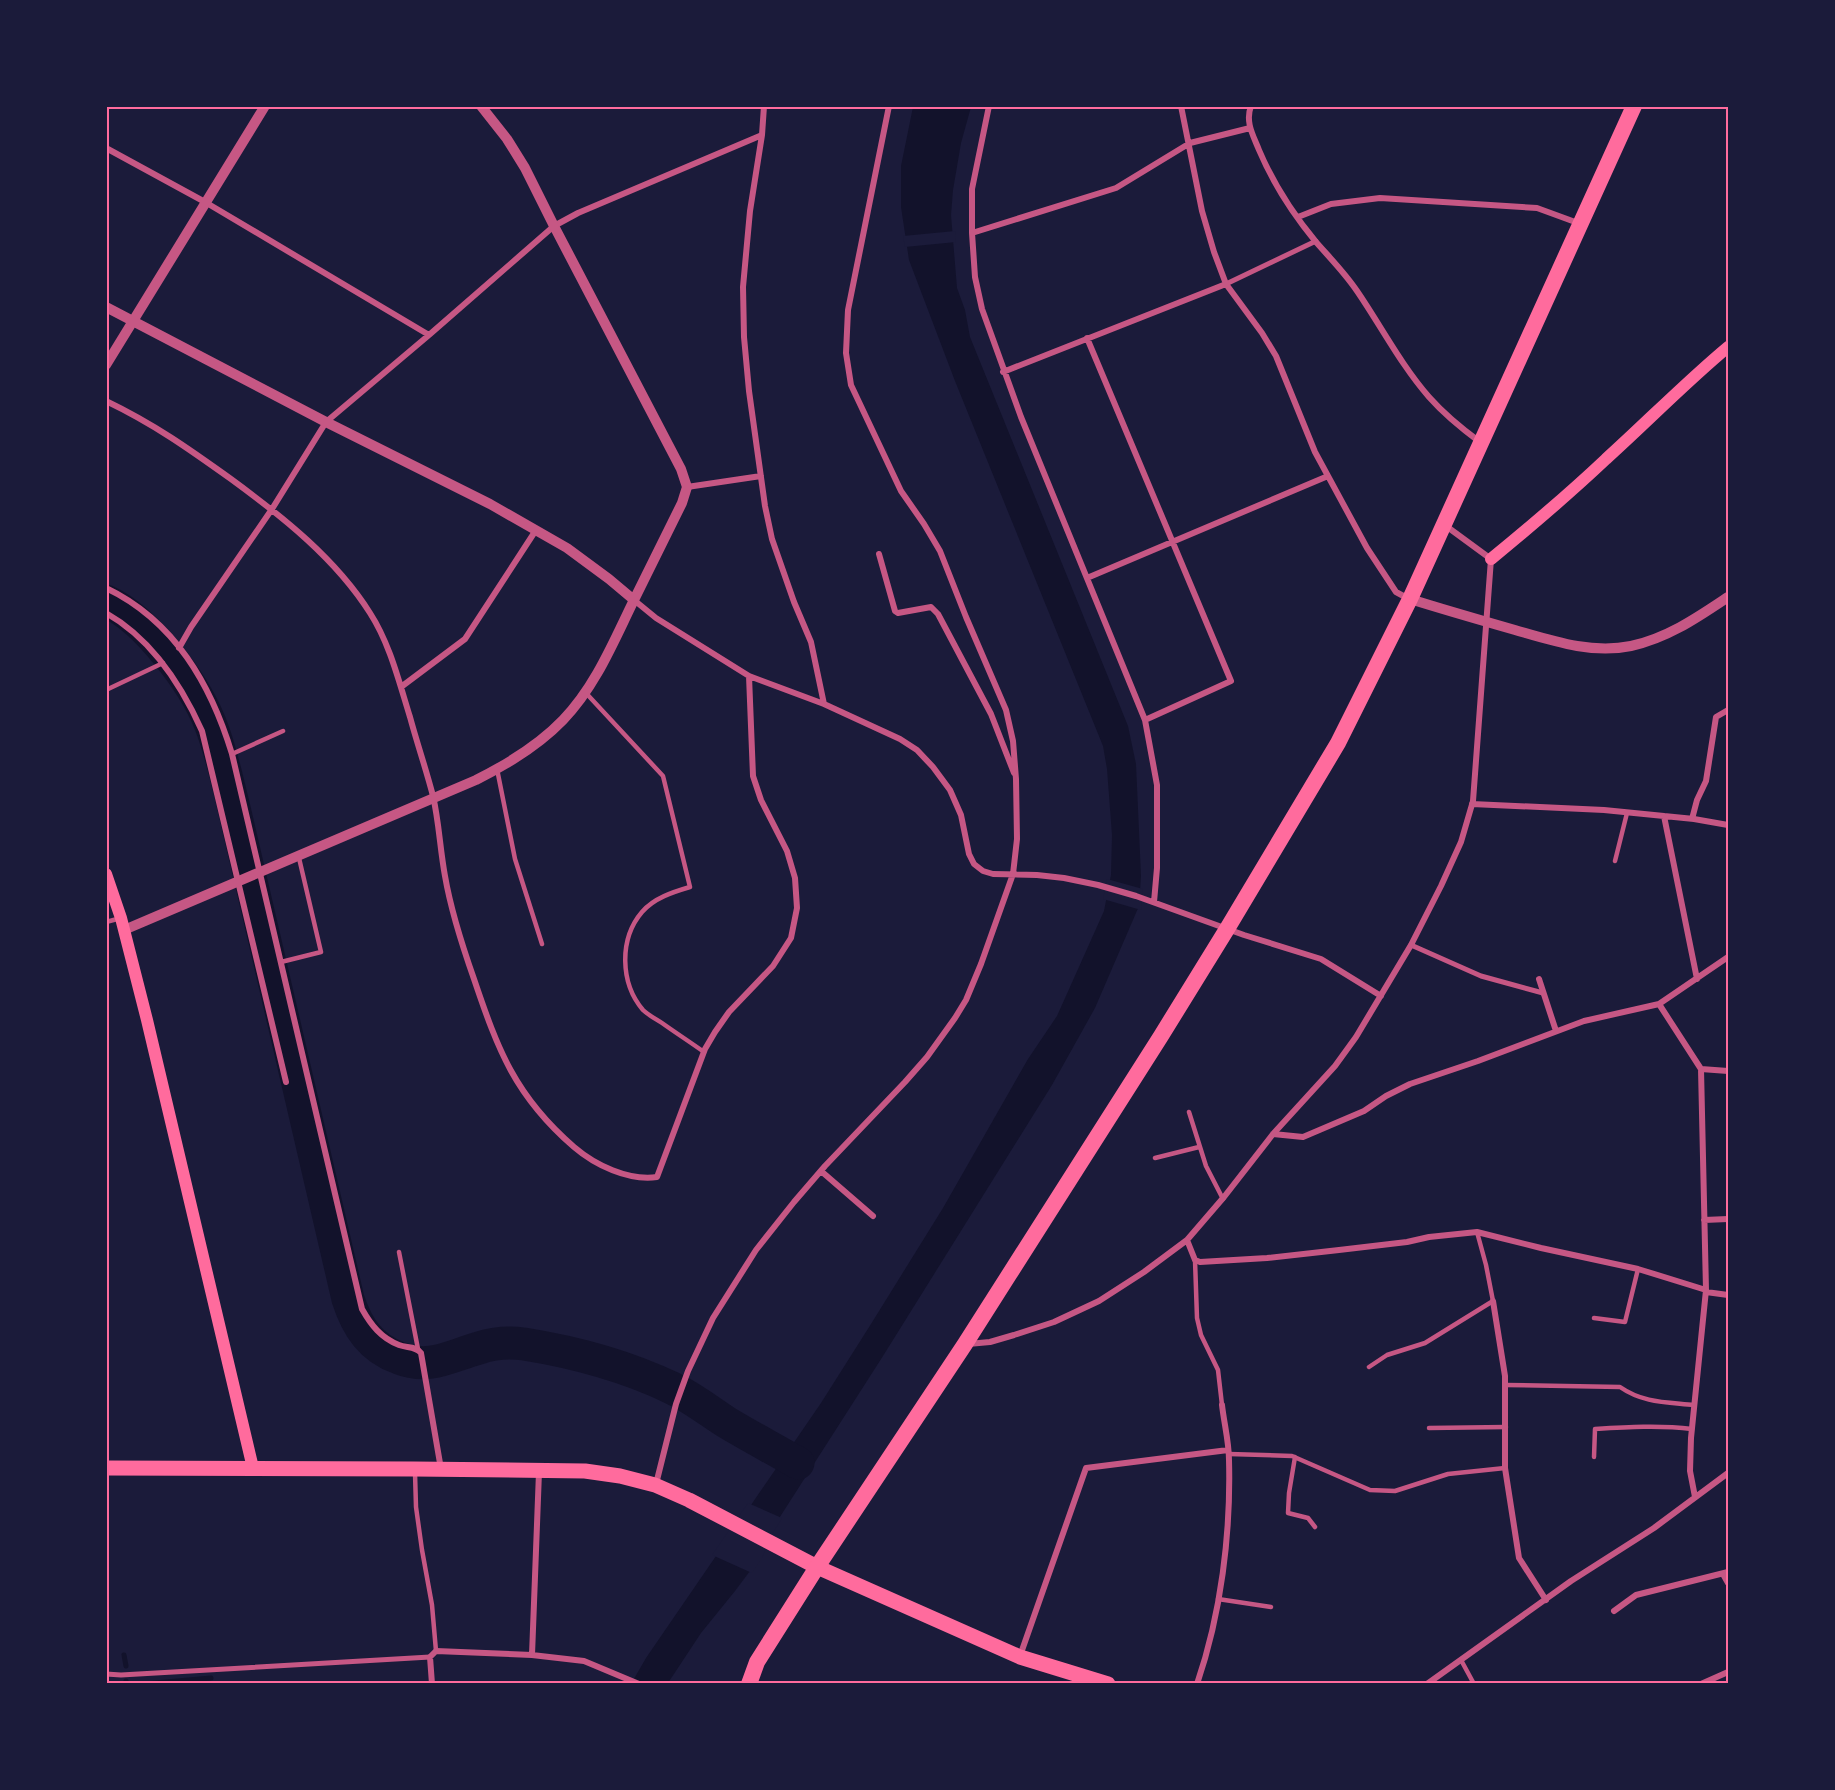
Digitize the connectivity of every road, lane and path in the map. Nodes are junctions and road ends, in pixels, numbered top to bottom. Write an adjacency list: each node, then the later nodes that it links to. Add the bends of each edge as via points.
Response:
1 (265, 106): 13 (street)
2 (482, 106): 16 (street, via 525,168)
3 (764, 106): 10 (street)
4 (889, 106): 58 (street, via 848,310 848,374 901,491 940,552 1006,710)
5 (989, 106): 17 (street, via 972,189)
6 (1181, 106): 11 (street)
7 (1251, 106): 9 (street)
8 (1634, 106): 15 (highway)
9 (1250, 128): 11 (street); 14 (street, via 1268,172)
10 (762, 135): 16 (street); 30 (street, via 743,287 748,380)
11 (1190, 143): 17 (street, via 1116,188); 19 (street, via 1202,212)
12 (106, 148): 13 (street)
13 (205, 202): 21 (street); 22 (street)
14 (1298, 217): 15 (street, via 1331,204 1380,198 1537,208); 18 (street)
15 (1581, 224): 29 (highway)
16 (554, 226): 22 (street); 32 (street)
17 (972, 233): 26 (street, via 982,309)
18 (1316, 242): 19 (street); 29 (street, via 1356,289 1427,395)
19 (1226, 284): 23 (street); 31 (street, via 1276,356 1314,452)
20 (106, 307): 21 (street)
21 (133, 321): 25 (street); 28 (street)
22 (429, 335): 28 (street)
23 (1086, 338): 26 (street); 36 (street)
24 (1728, 346): 38 (main road)
25 (106, 365)
26 (1003, 372): 39 (street)
27 (106, 401): 33 (street, via 178,441)
28 (326, 422): 33 (street); 35 (street)
29 (1480, 442): 34 (highway)
30 (761, 476): 32 (street); 52 (street, via 772,539 811,642)
31 (1328, 476): 36 (street); 42 (street, via 1396,592)
32 (687, 487): 43 (street)
33 (272, 509): 46 (street); 49 (street, via 349,584 386,643)
34 (1444, 525): 38 (street); 42 (highway)
35 (536, 530): 43 (street, via 567,548); 49 (street, via 465,639)
36 (1173, 542): 39 (street); 54 (street, via 1231,681)
37 (879, 554): 58 (street, via 895,611 931,607 938,614 990,714)
38 (1491, 560): 45 (street)
39 (1087, 578): 54 (street)
40 (106, 588): 46 (street, via 152,618)
41 (1728, 597): 45 (street, via 1660,637 1610,649 1581,648)
42 (1410, 599): 45 (street); 74 (highway, via 1338,743)
43 (634, 600): 48 (street); 51 (street)
44 (106, 613): 47 (street, via 139,637)
45 (1485, 622): 60 (street)
46 (179, 648): 56 (street, via 212,698)
47 (163, 663): 50 (lane); 70 (street, via 202,731)
48 (749, 676): 52 (street); 85 (street, via 753,776 787,851 795,878 797,908 791,938 772,966 729,1012)
49 (401, 687): 59 (street)
50 (106, 690)
51 (585, 692): 57 (street, via 539,742); 85 (lane, via 663,776 690,887 671,892 642,911 631,929 625,972 633,995 645,1011)
52 (824, 704): 69 (street, via 917,750 950,790 974,864 993,874)
53 (1728, 711): 63 (street, via 1716,717 1706,781)
54 (1145, 720): 71 (street, via 1157,785)
55 (283, 731): 56 (lane)
56 (232, 754): 68 (street)
57 (497, 769): 59 (street); 75 (lane, via 515,859)
58 (1016, 779): 69 (street)
59 (433, 798): 65 (street); 85 (street, via 445,878 459,934 493,1036 509,1070 557,1132 584,1156 613,1171 646,1179 657,1177)
60 (1472, 804): 61 (street); 76 (street, via 1461,842)
61 (1627, 813): 62 (street); 66 (lane)
62 (1664, 816): 63 (street); 80 (street)
63 (1692, 819): 64 (street)
64 (1728, 825)
65 (298, 856): 68 (street); 78 (lane, via 321,952)
66 (1615, 861)
67 (106, 874): 73 (main road)
68 (258, 874): 70 (street); 78 (street)
69 (1013, 874): 71 (street, via 1098,885); 93 (street, via 981,964 955,1018 927,1057)
70 (241, 881): 73 (street); 88 (street)
71 (1154, 902): 74 (street)
72 (106, 922): 73 (lane)
73 (123, 924): 120 (main road)
74 (1227, 929): 82 (street, via 1321,960); 107 (highway)
75 (542, 944)
76 (1412, 945): 81 (street, via 1480,976); 82 (street)
77 (1728, 957): 80 (street)
78 (281, 962): 108 (street, via 362,1309 371,1325 384,1336)
79 (1539, 979): 81 (street)
80 (1696, 979): 83 (street)
81 (1543, 993): 84 (street)
82 (1381, 996): 90 (street, via 1335,1066)
83 (1659, 1004): 84 (street); 86 (street)
84 (1556, 1031): 90 (street, via 1410,1084 1364,1111 1303,1137)
85 (704, 1052)
86 (1701, 1069): 87 (street); 97 (street)
87 (1728, 1071)
88 (286, 1082)
89 (1189, 1112): 91 (lane)
90 (1273, 1134): 94 (street)
91 (1198, 1147): 92 (lane); 94 (lane)
92 (1155, 1158)
93 (821, 1171): 95 (street); 126 (street, via 750,1260 705,1333 676,1404)
94 (1223, 1199): 99 (street)
95 (873, 1215)
96 (1728, 1219): 97 (street)
97 (1704, 1220): 103 (street)
98 (1477, 1232): 101 (street, via 1267,1258); 102 (street); 105 (lane)
99 (1187, 1239): 101 (street); 107 (street, via 1100,1301 1014,1335)
100 (399, 1252): 108 (lane)
101 (1195, 1260): 111 (lane, via 1197,1318 1218,1370)
102 (1638, 1269): 103 (street); 106 (lane, via 1625,1322)
103 (1706, 1291): 104 (street); 112 (street)
104 (1728, 1295)
105 (1493, 1301): 109 (lane, via 1425,1343 1387,1354); 110 (street)
106 (1594, 1318)
107 (964, 1344): 129 (highway)
108 (420, 1351): 123 (street)
109 (1369, 1367)
110 (1505, 1385): 112 (lane, via 1620,1387 1649,1401); 113 (street)
111 (1222, 1405): 116 (street)
112 (1694, 1405): 115 (street)
113 (1506, 1427): 114 (lane); 121 (street)
114 (1429, 1428)
115 (1692, 1429): 117 (lane, via 1595,1429); 127 (street, via 1690,1471)
116 (1228, 1452): 118 (lane); 132 (street, via 1228,1526); 139 (street, via 1086,1468)
117 (1594, 1456)
118 (1295, 1457): 121 (lane, via 1370,1490 1395,1491 1448,1474); 128 (lane, via 1288,1513 1308,1518)
119 (106, 1468): 120 (main road)
120 (253, 1468): 122 (main road)
121 (1505, 1468): 133 (street, via 1519,1558)
122 (414, 1469): 123 (main road); 136 (lane)
123 (441, 1469): 124 (main road)
124 (539, 1471): 126 (main road, via 585,1471); 137 (street)
125 (1728, 1473): 127 (street)
126 (656, 1485): 129 (main road)
127 (1695, 1497): 133 (street)
128 (1315, 1527)
129 (817, 1567): 139 (main road); 145 (highway, via 757,1662)
130 (1726, 1573): 131 (street); 135 (street, via 1636,1595)
131 (1728, 1582)
132 (1218, 1599): 134 (lane); 147 (street, via 1208,1654)
133 (1546, 1599): 140 (street)
134 (1271, 1607)
135 (1614, 1611)
136 (436, 1651): 137 (street); 138 (street)
137 (532, 1654): 144 (street, via 584,1661)
138 (430, 1657): 142 (street); 143 (street)
139 (1020, 1657): 146 (main road)
140 (1461, 1660): 148 (street); 149 (lane)
141 (1728, 1672): 150 (street)
142 (106, 1674)
143 (432, 1683)
144 (639, 1683)
145 (749, 1683)
146 (1108, 1683)
147 (1197, 1683)
148 (1427, 1683)
149 (1474, 1683)
150 (1701, 1683)

